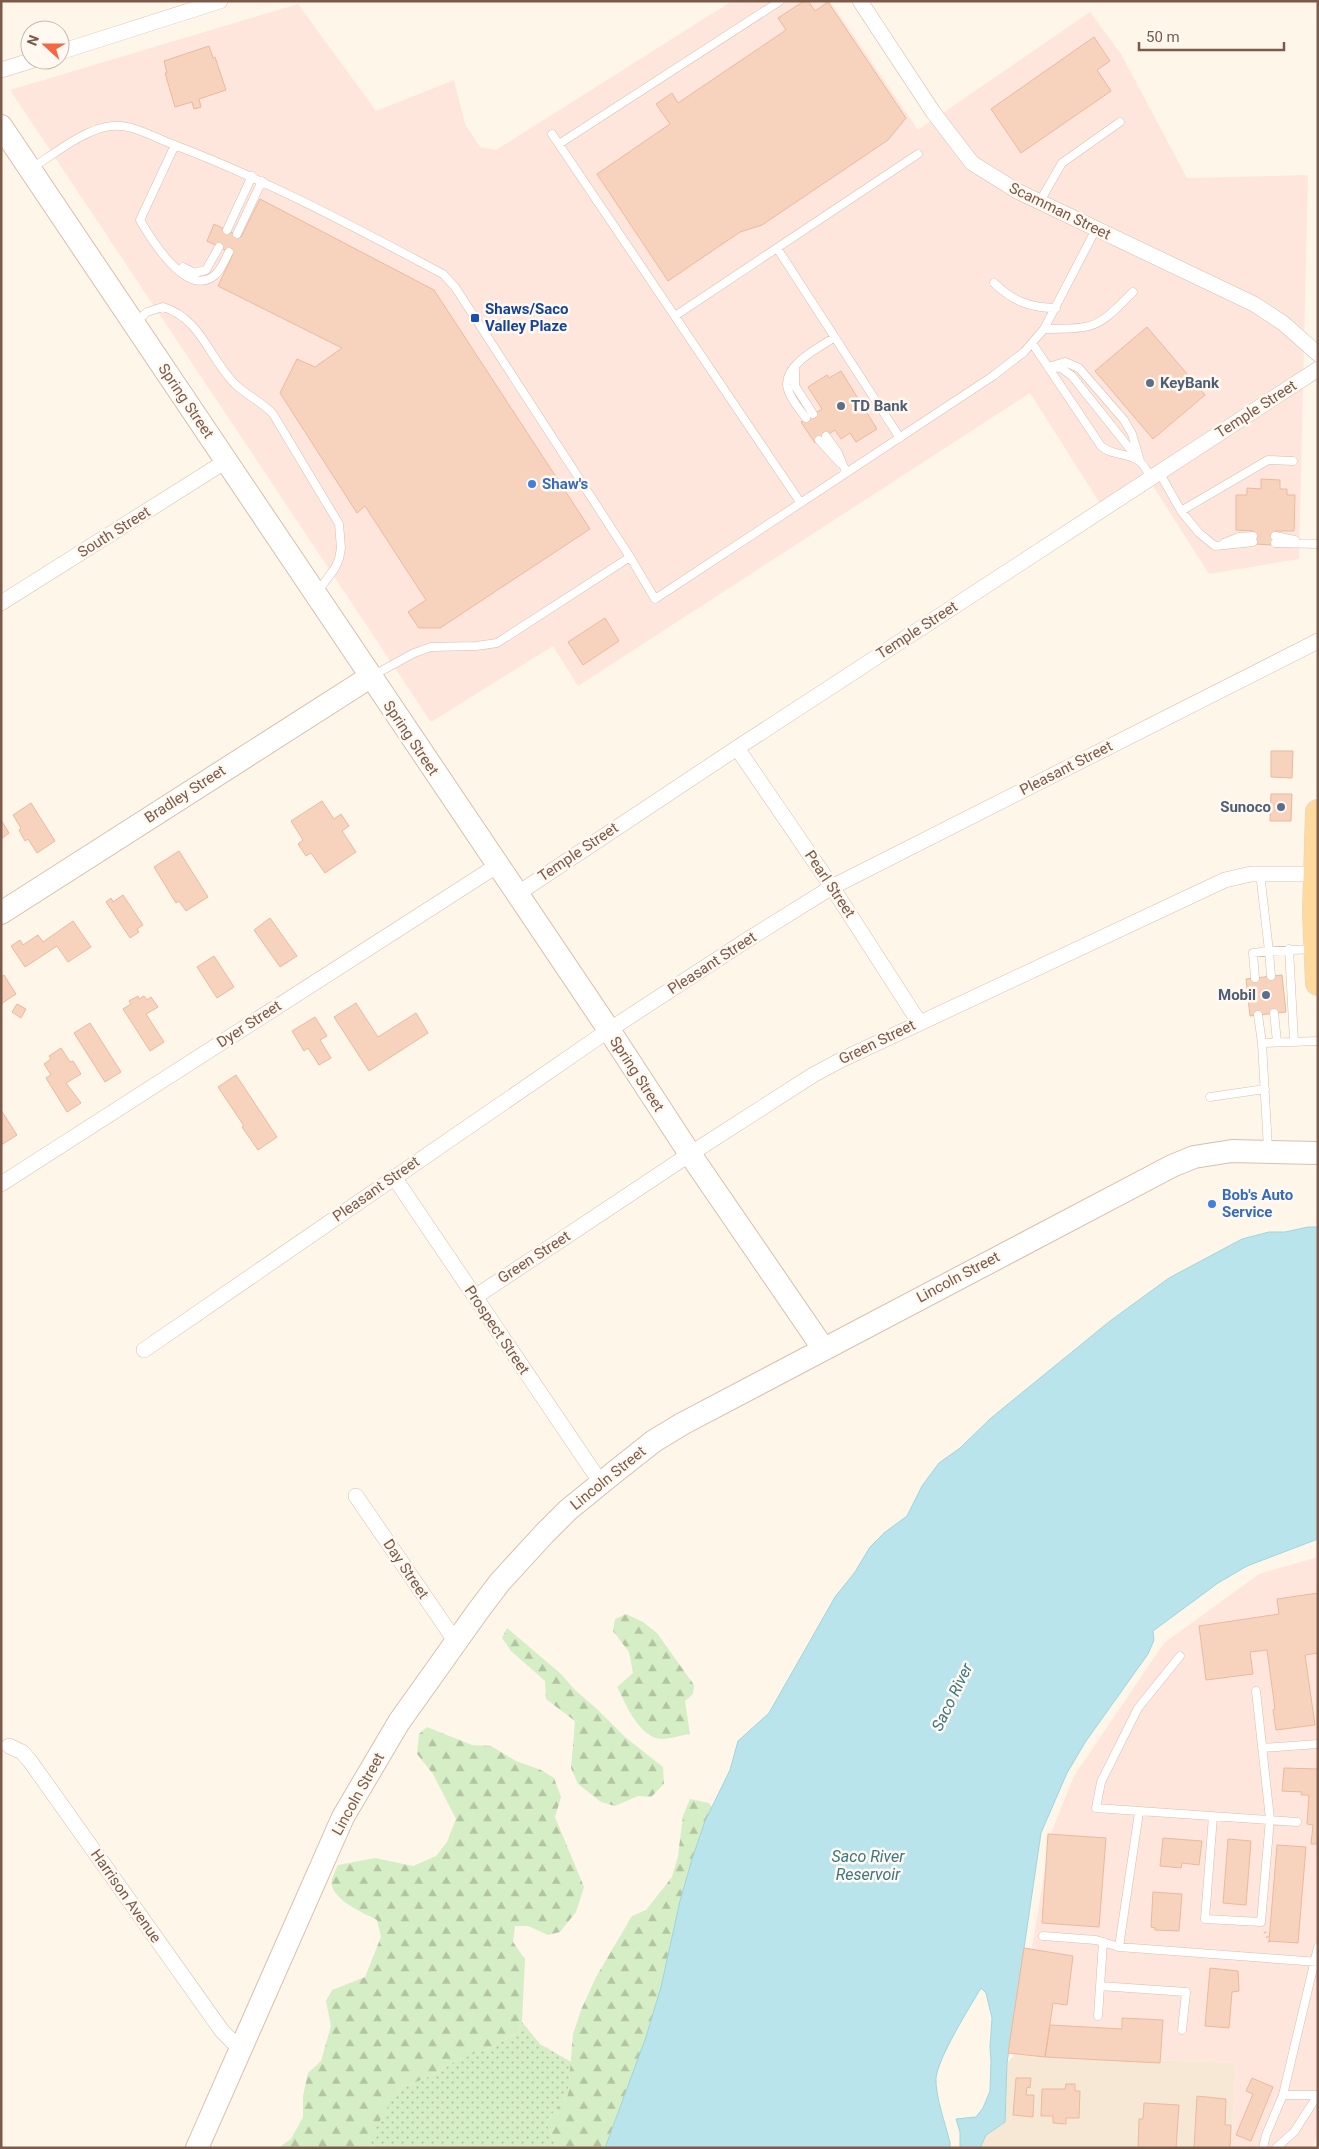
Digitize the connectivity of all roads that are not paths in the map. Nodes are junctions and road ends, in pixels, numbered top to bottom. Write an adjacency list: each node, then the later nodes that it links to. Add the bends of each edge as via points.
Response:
1 (220, 1): 4 (street)
2 (780, 1): 10 (lane)
3 (860, 1): 16 (street, Scamman Street, via 933,112 972,162 1017,191)
4 (70, 49)
5 (20, 64): 6 (street)
6 (1, 70)
7 (1120, 122): 16 (lane, via 1062,163)
8 (1, 126): 13 (street, Spring Street)
9 (552, 134): 10 (lane)
10 (559, 144): 27 (lane)
11 (174, 145): 13 (lane, via 141,131 110,126 92,132); 14 (lane); 23 (lane, via 140,220)
12 (918, 154): 21 (lane)
13 (30, 169): 28 (street, Spring Street)
14 (252, 176): 15 (lane); 18 (lane)
15 (262, 181): 19 (lane); 48 (lane, via 443,274 455,287)
16 (1040, 201): 17 (street, Scamman Street)
17 (1096, 229): 26 (lane); 32 (street, Scamman Street, via 1254,304 1283,323)
18 (227, 230)
19 (237, 234)
20 (219, 247): 23 (lane, via 206,270 194,273)
21 (777, 248): 27 (lane); 30 (lane)
22 (229, 252): 23 (lane, via 216,274 204,281 190,277)
23 (162, 254)
24 (994, 283): 26 (lane, via 1021,303)
25 (1133, 292): 29 (lane, via 1091,326)
26 (1056, 308): 29 (lane)
27 (675, 316): 43 (lane)
28 (134, 324): 38 (street, Spring Street); 49 (lane, via 147,312 163,307 182,315 236,385 265,404 273,414 339,524 341,548 335,568)
29 (1044, 329): 31 (lane)
30 (835, 337): 35 (lane, via 799,361 794,373 795,386); 37 (lane)
31 (1032, 343): 33 (lane); 37 (lane, via 993,376)
32 (1318, 354)
33 (1048, 367): 39 (lane, via 1061,368 1072,376); 39 (lane, via 1101,446); 39 (lane, via 1065,362 1079,368 1129,428)
34 (1318, 369): 42 (street, Temple Street)
35 (809, 416)
36 (823, 438): 41 (lane, via 838,454)
37 (900, 438): 41 (lane)
38 (226, 461): 49 (street, Spring Street); 50 (street, South Street)
39 (1140, 461): 42 (lane)
40 (1293, 461): 44 (lane, via 1268,460)
41 (845, 469): 43 (lane)
42 (1155, 475): 44 (lane); 53 (street, Temple Street)
43 (800, 502): 48 (lane, via 655,599)
44 (1181, 511): 45 (lane, via 1215,546)
45 (1254, 539)
46 (1275, 539): 47 (lane)
47 (1318, 544)
48 (630, 557): 52 (lane, via 497,643 431,647)
49 (315, 595): 52 (street, Spring Street)
50 (1, 603)
51 (1318, 641): 58 (street, Pleasant Street)
52 (370, 677): 55 (street, Spring Street); 61 (street, Bradley Street)
53 (737, 748): 58 (street, Pearl Street); 59 (street, Temple Street)
54 (1318, 812): 57 (main road)
55 (498, 865): 59 (street, Spring Street); 82 (street, Dyer Street)
56 (1260, 874): 57 (street, Green Street); 64 (lane); 70 (street, Green Street, via 1224,880)
57 (1316, 874): 60 (main road)
58 (832, 887): 70 (street, Pearl Street); 71 (street, Pleasant Street)
59 (517, 894): 71 (street, Spring Street)
60 (1317, 912): 63 (main road)
61 (1, 913)
62 (1289, 949): 63 (lane); 64 (lane); 74 (lane)
63 (1316, 949): 67 (main road)
64 (1269, 951): 65 (lane); 66 (lane, via 1252,953)
65 (1271, 976)
66 (1255, 978)
67 (1318, 983)
68 (1274, 1013): 73 (lane)
69 (1258, 1015): 75 (lane)
70 (919, 1022): 80 (street, Green Street, via 828,1066)
71 (609, 1030): 80 (street, Spring Street); 81 (street, Pleasant Street)
72 (1318, 1041): 74 (lane)
73 (1277, 1042): 74 (lane); 75 (lane)
74 (1294, 1042)
75 (1262, 1043): 76 (lane)
76 (1265, 1089): 77 (lane); 78 (lane)
77 (1210, 1097)
78 (1268, 1151): 79 (street, Lincoln Street); 84 (street, Lincoln Street, via 1205,1154 1172,1166)
79 (1318, 1153)
80 (690, 1154): 83 (street, Green Street); 84 (street, Spring Street)
81 (394, 1176): 83 (street, Prospect Street); 85 (street, Pleasant Street)
82 (1, 1184)
83 (475, 1297): 86 (street, Prospect Street)
84 (823, 1348): 86 (street, Lincoln Street, via 675,1428)
85 (144, 1350)
86 (601, 1483): 88 (street, Lincoln Street, via 568,1510 517,1563)
87 (356, 1496): 88 (street, Day Street)
88 (456, 1642): 106 (street, Lincoln Street, via 399,1722 351,1801)
89 (1180, 1656): 94 (lane, via 1138,1708 1101,1782 1096,1808)
90 (1256, 1691): 93 (lane)
91 (1318, 1744): 93 (lane)
92 (9, 1746): 106 (street, Harrison Avenue, via 22,1752 30,1761 222,2031)
93 (1262, 1748): 96 (lane)
94 (1139, 1812): 95 (lane); 100 (lane)
95 (1213, 1816): 96 (lane); 96 (lane, via 1205,1919 1261,1922)
96 (1270, 1819): 97 (lane)
97 (1297, 1822)
98 (1043, 1936): 99 (lane)
99 (1103, 1942): 100 (lane); 103 (lane)
100 (1120, 1947): 102 (lane)
101 (1318, 1947): 102 (lane)
102 (1316, 1961): 108 (lane)
103 (1100, 1986): 104 (lane); 105 (lane, via 1186,1992)
104 (1098, 2016)
105 (1182, 2030)
106 (242, 2046): 109 (street, Lincoln Street)
107 (1318, 2095): 108 (lane); 111 (lane, via 1294,2132)
108 (1283, 2096): 110 (lane)
109 (197, 2148)
110 (1262, 2148)
111 (1276, 2148)

